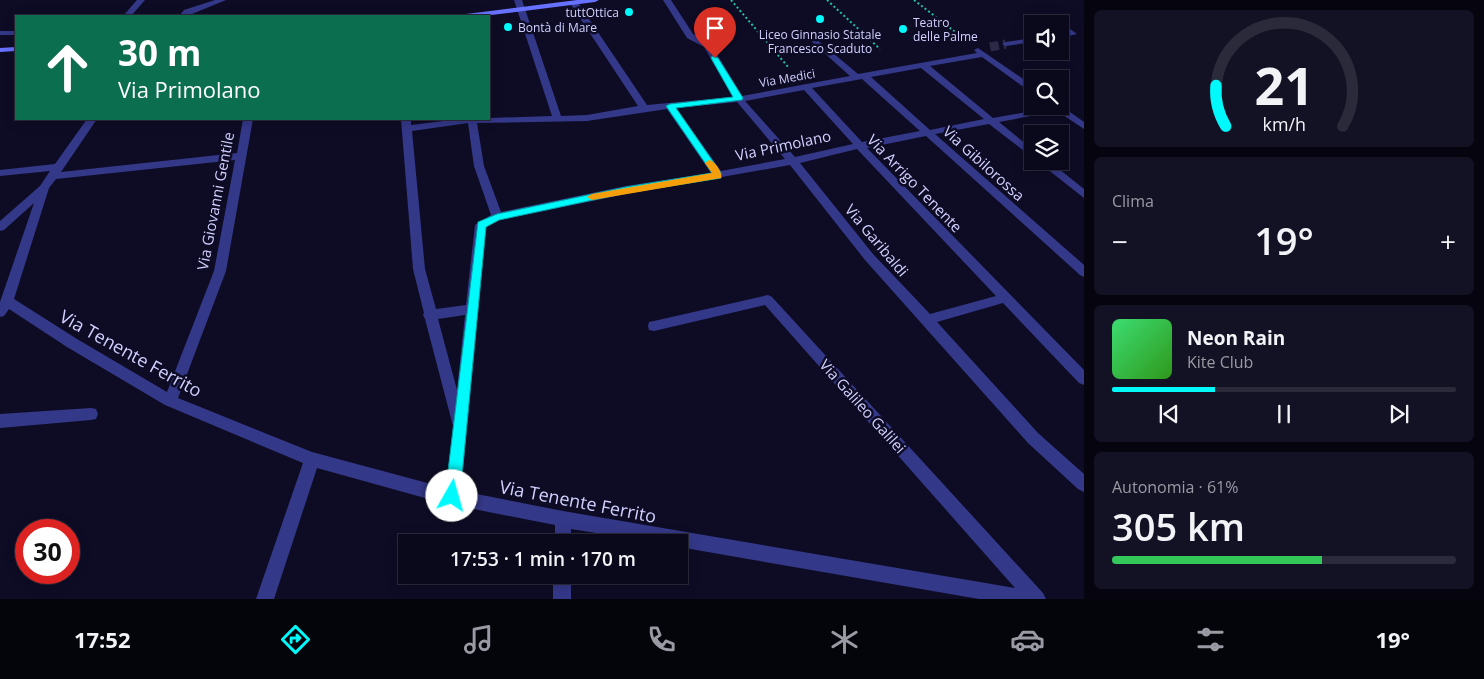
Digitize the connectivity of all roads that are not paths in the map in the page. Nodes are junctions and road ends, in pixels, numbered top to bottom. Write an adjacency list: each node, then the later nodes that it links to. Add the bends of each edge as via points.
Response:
1 (141, 0): 8 (street)
2 (222, 0): 9 (street)
3 (518, 0): 7 (street)
4 (595, 0): 6 (main road)
5 (667, 0): 22 (street, Via Garibaldi, via 690,36 707,45)
6 (574, 3): 7 (main road); 24 (street)
7 (522, 9): 10 (main road); 27 (street)
8 (129, 15)
9 (184, 15)
10 (474, 15)
11 (0, 33): 12 (street)
12 (15, 33)
13 (815, 40): 19 (street, Via Gibilorossa)
14 (1024, 41): 15 (street)
15 (1006, 44)
16 (15, 49): 17 (main road)
17 (0, 50)
18 (924, 66): 19 (street, Via Medici); 20 (street, Via Medici, via 984,50); 33 (street)
19 (861, 78): 21 (street, Via Medici); 36 (street, Via Gibilorossa)
20 (1024, 82)
21 (806, 87): 22 (street, Via Medici); 37 (street, Via Arrigo Tenente)
22 (739, 98): 23 (street, Via Medici); 40 (street, Via Garibaldi)
23 (670, 106): 24 (street, Via Medici); 43 (street)
24 (644, 108): 27 (street, Via Medici, via 587,118)
25 (1024, 114): 33 (street, Via Primolano)
26 (1069, 115): 35 (street)
27 (557, 118): 28 (street, Via Medici)
28 (490, 119)
29 (91, 120): 44 (street, Via Tenente Ferrito)
30 (248, 120): 39 (street, Via Giovanni Gentile)
31 (459, 120): 34 (street, Via Medici)
32 (472, 120): 46 (street, via 479,166)
33 (991, 121): 36 (street, Via Primolano); 38 (street)
34 (406, 124): 52 (street, via 419,269)
35 (1084, 126)
36 (928, 133): 37 (street, Via Primolano); 48 (street, Via Gibilorossa)
37 (859, 146): 40 (street, Via Primolano); 49 (street, Via Arrigo Tenente)
38 (1024, 148)
39 (241, 156): 44 (street); 56 (street, Via Giovanni Gentile, via 220,271)
40 (793, 161): 43 (street, Via Primolano); 53 (street, Via Garibaldi, via 869,257)
41 (1053, 170): 45 (street)
42 (0, 173): 44 (street)
43 (718, 175): 46 (street, Via Primolano)
44 (52, 177): 47 (street, Via Tenente Ferrito); 50 (street, Via Tenente Ferrito)
45 (1084, 194)
46 (497, 217): 51 (street, via 481,225)
47 (0, 227)
48 (1084, 272)
49 (1005, 298): 53 (street); 55 (street, Via Arrigo Tenente)
50 (3, 306): 56 (street, Via Tenente Ferrito)
51 (472, 309): 52 (street); 59 (street)
52 (429, 315): 59 (street)
53 (927, 320): 61 (street, Via Garibaldi, via 1033,438)
54 (654, 326): 69 (street, Via Galileo Galilei, via 768,300)
55 (1084, 379)
56 (170, 401): 60 (street, Via Tenente Ferrito)
57 (91, 414): 58 (street)
58 (0, 421)
59 (460, 429): 62 (street)
60 (312, 459): 62 (street, Via Tenente Ferrito); 66 (street)
61 (1084, 484)
62 (452, 496): 63 (street, Via Tenente Ferrito)
63 (563, 519): 64 (street); 68 (street, Via Tenente Ferrito)
64 (563, 534)
65 (562, 584): 67 (street)
66 (265, 599)
67 (562, 599)
68 (1030, 599)
69 (1037, 599)

